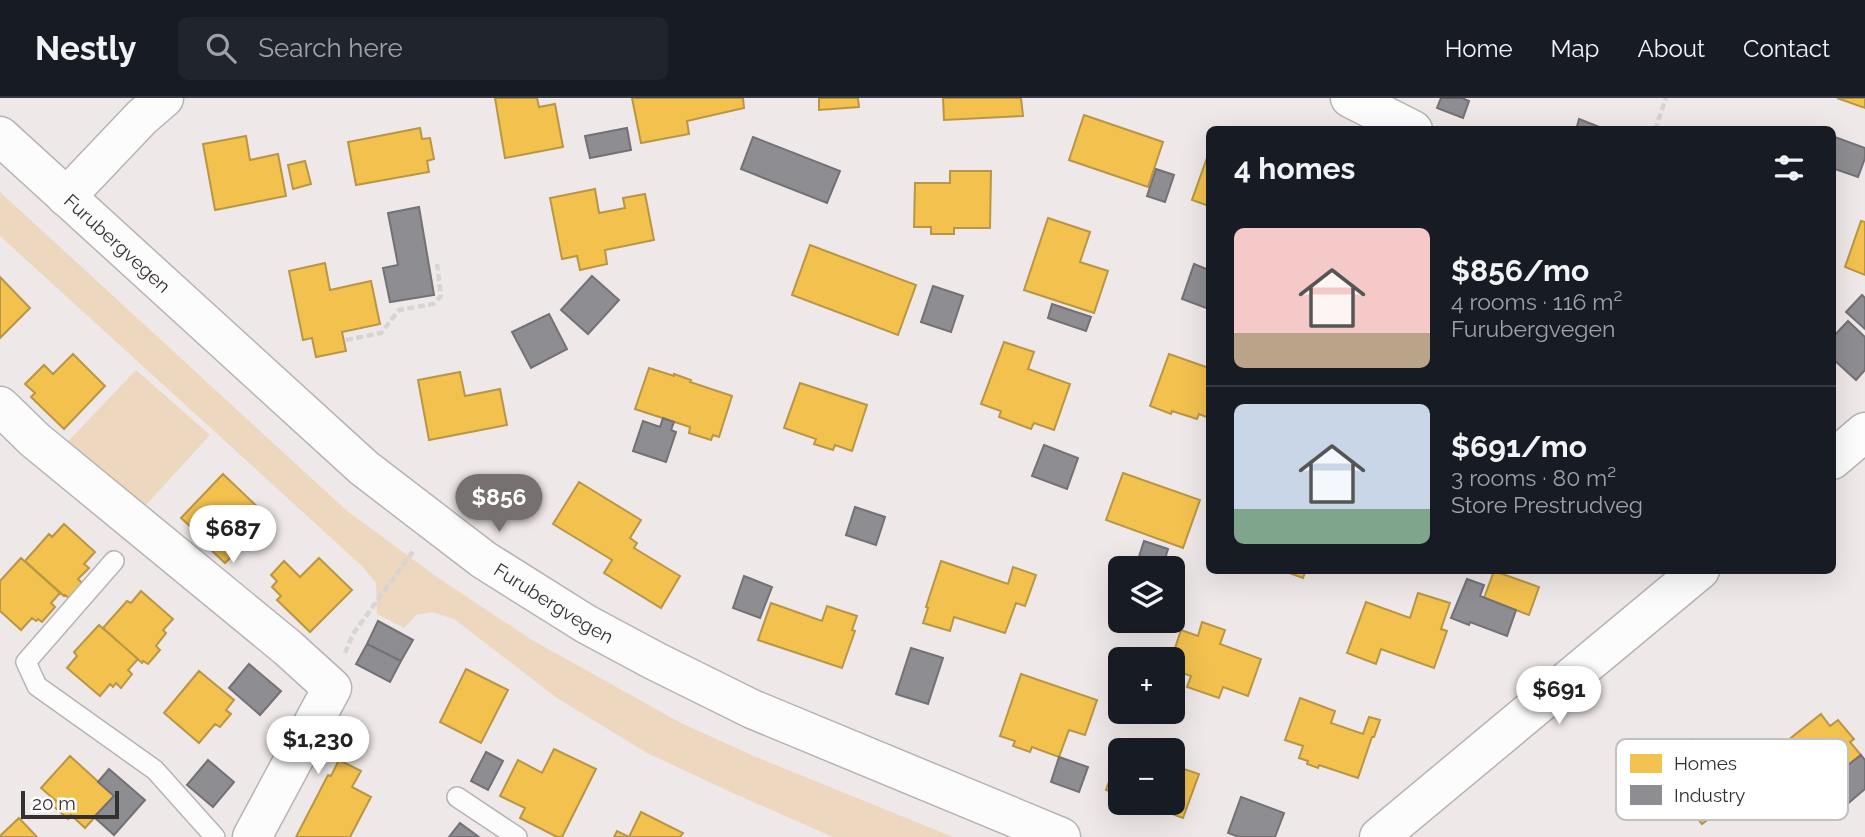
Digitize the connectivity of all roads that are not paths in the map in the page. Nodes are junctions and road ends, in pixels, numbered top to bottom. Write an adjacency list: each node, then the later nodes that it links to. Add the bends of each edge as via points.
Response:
1 (164, 98): 5 (street)
2 (1350, 98): 3 (street)
3 (1405, 126)
4 (0, 136): 5 (street, Furubergvegen)
5 (66, 197): 15 (street, Furubergvegen, via 364,468 484,560 586,624 752,709)
6 (0, 406): 13 (street, via 332,688)
7 (1865, 432): 8 (street)
8 (1836, 457)
9 (114, 561): 12 (lane, via 26,662 37,686 155,770)
10 (1695, 574): 16 (street)
11 (457, 797): 14 (lane)
12 (215, 837)
13 (252, 837)
14 (517, 837)
15 (1061, 837)
16 (1379, 837)

